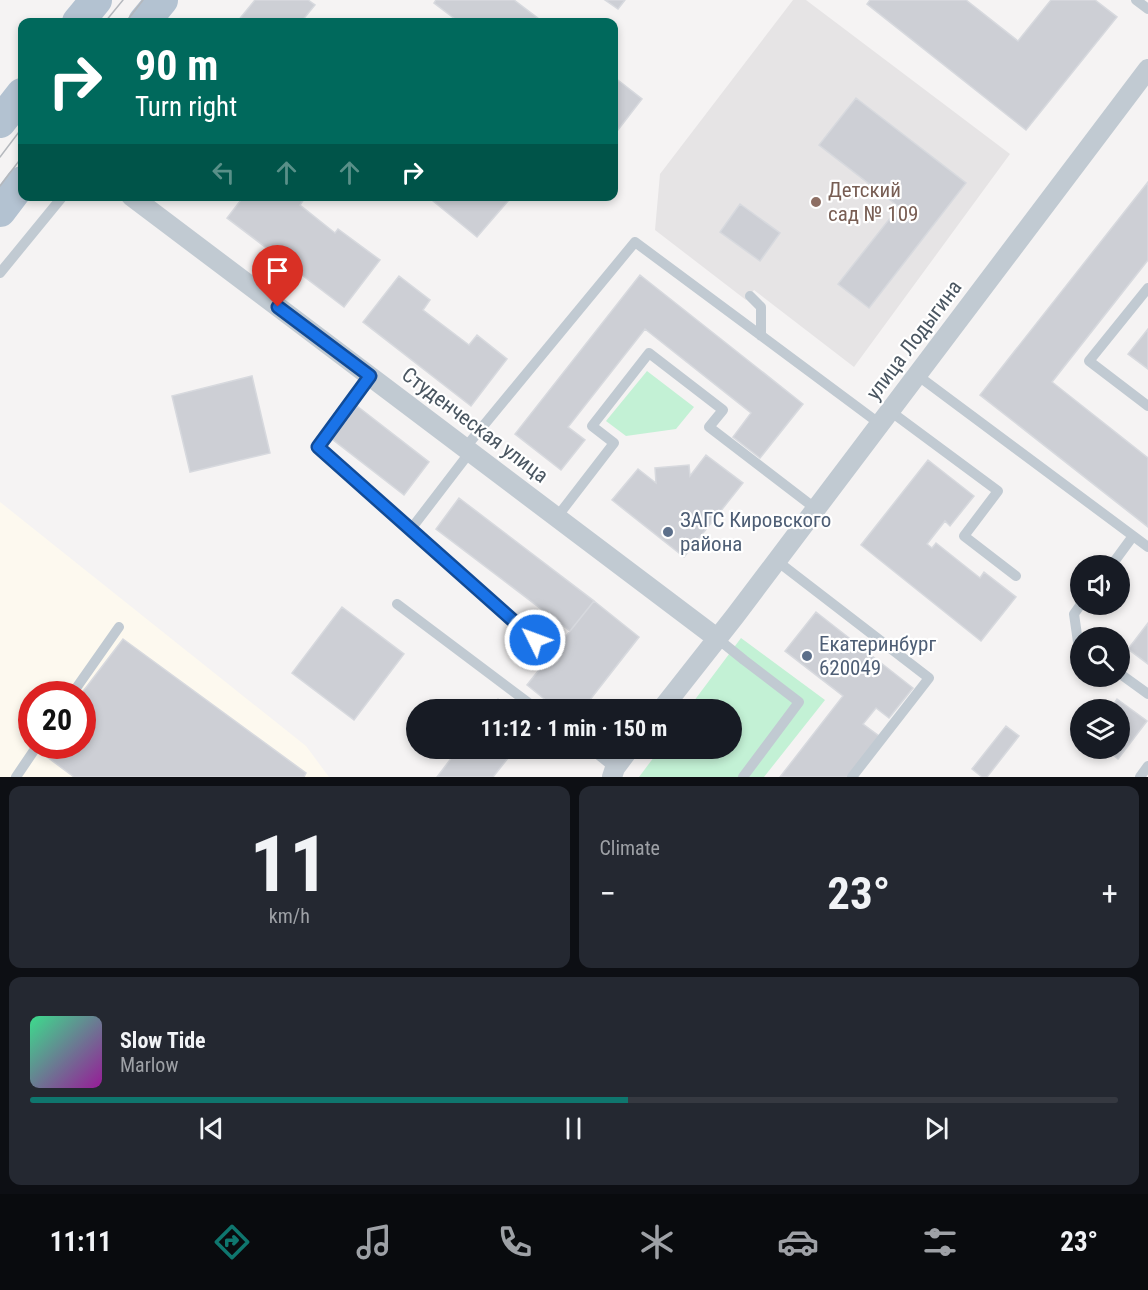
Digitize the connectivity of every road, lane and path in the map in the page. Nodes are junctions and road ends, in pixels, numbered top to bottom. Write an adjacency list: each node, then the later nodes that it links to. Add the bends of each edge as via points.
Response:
1 (96, 0): 5 (main road)
2 (162, 0): 6 (main road)
3 (1136, 0): 4 (lane)
4 (1148, 9)
5 (81, 18)
6 (147, 18)
7 (1148, 69): 16 (street, улица Лодыгина)
8 (18, 187): 11 (main road)
9 (59, 201): 12 (lane)
10 (138, 201): 17 (street, Студенческая улица)
11 (0, 211)
12 (0, 273)
13 (1148, 288): 18 (lane, via 1089,361)
14 (750, 296): 15 (lane, via 761,307)
15 (761, 336): 19 (lane); 20 (lane, via 635,242)
16 (917, 375): 19 (street, улица Лодыгина); 24 (lane)
17 (370, 376): 20 (street, Студенческая улица); 23 (lane, via 318,447)
18 (1148, 406)
19 (885, 418): 21 (street, улица Лодыгина); 28 (lane, via 998,491 964,536)
20 (468, 450): 22 (street, Студенческая улица); 23 (lane)
21 (816, 509): 22 (lane, via 709,427 723,410 649,353 592,426 614,443); 27 (street, улица Лодыгина)
22 (556, 517): 31 (street, Студенческая улица)
23 (411, 529): 32 (lane)
24 (1133, 536): 25 (lane); 26 (lane)
25 (1148, 547)
26 (1119, 555)
27 (777, 561): 31 (street, улица Лодыгина); 45 (lane, via 929,678)
28 (1016, 576)
29 (397, 604): 36 (lane)
30 (119, 627): 33 (lane)
31 (718, 639): 37 (street); 44 (lane, via 799,702)
32 (535, 640)
33 (81, 681)
34 (1130, 681): 35 (lane)
35 (1148, 694)
36 (523, 699)
37 (670, 699)
38 (28, 759): 43 (lane)
39 (601, 759): 42 (lane)
40 (623, 759): 42 (street)
41 (1148, 766): 46 (lane)
42 (614, 772)
43 (16, 777)
44 (743, 777)
45 (852, 777)
46 (1140, 777)

